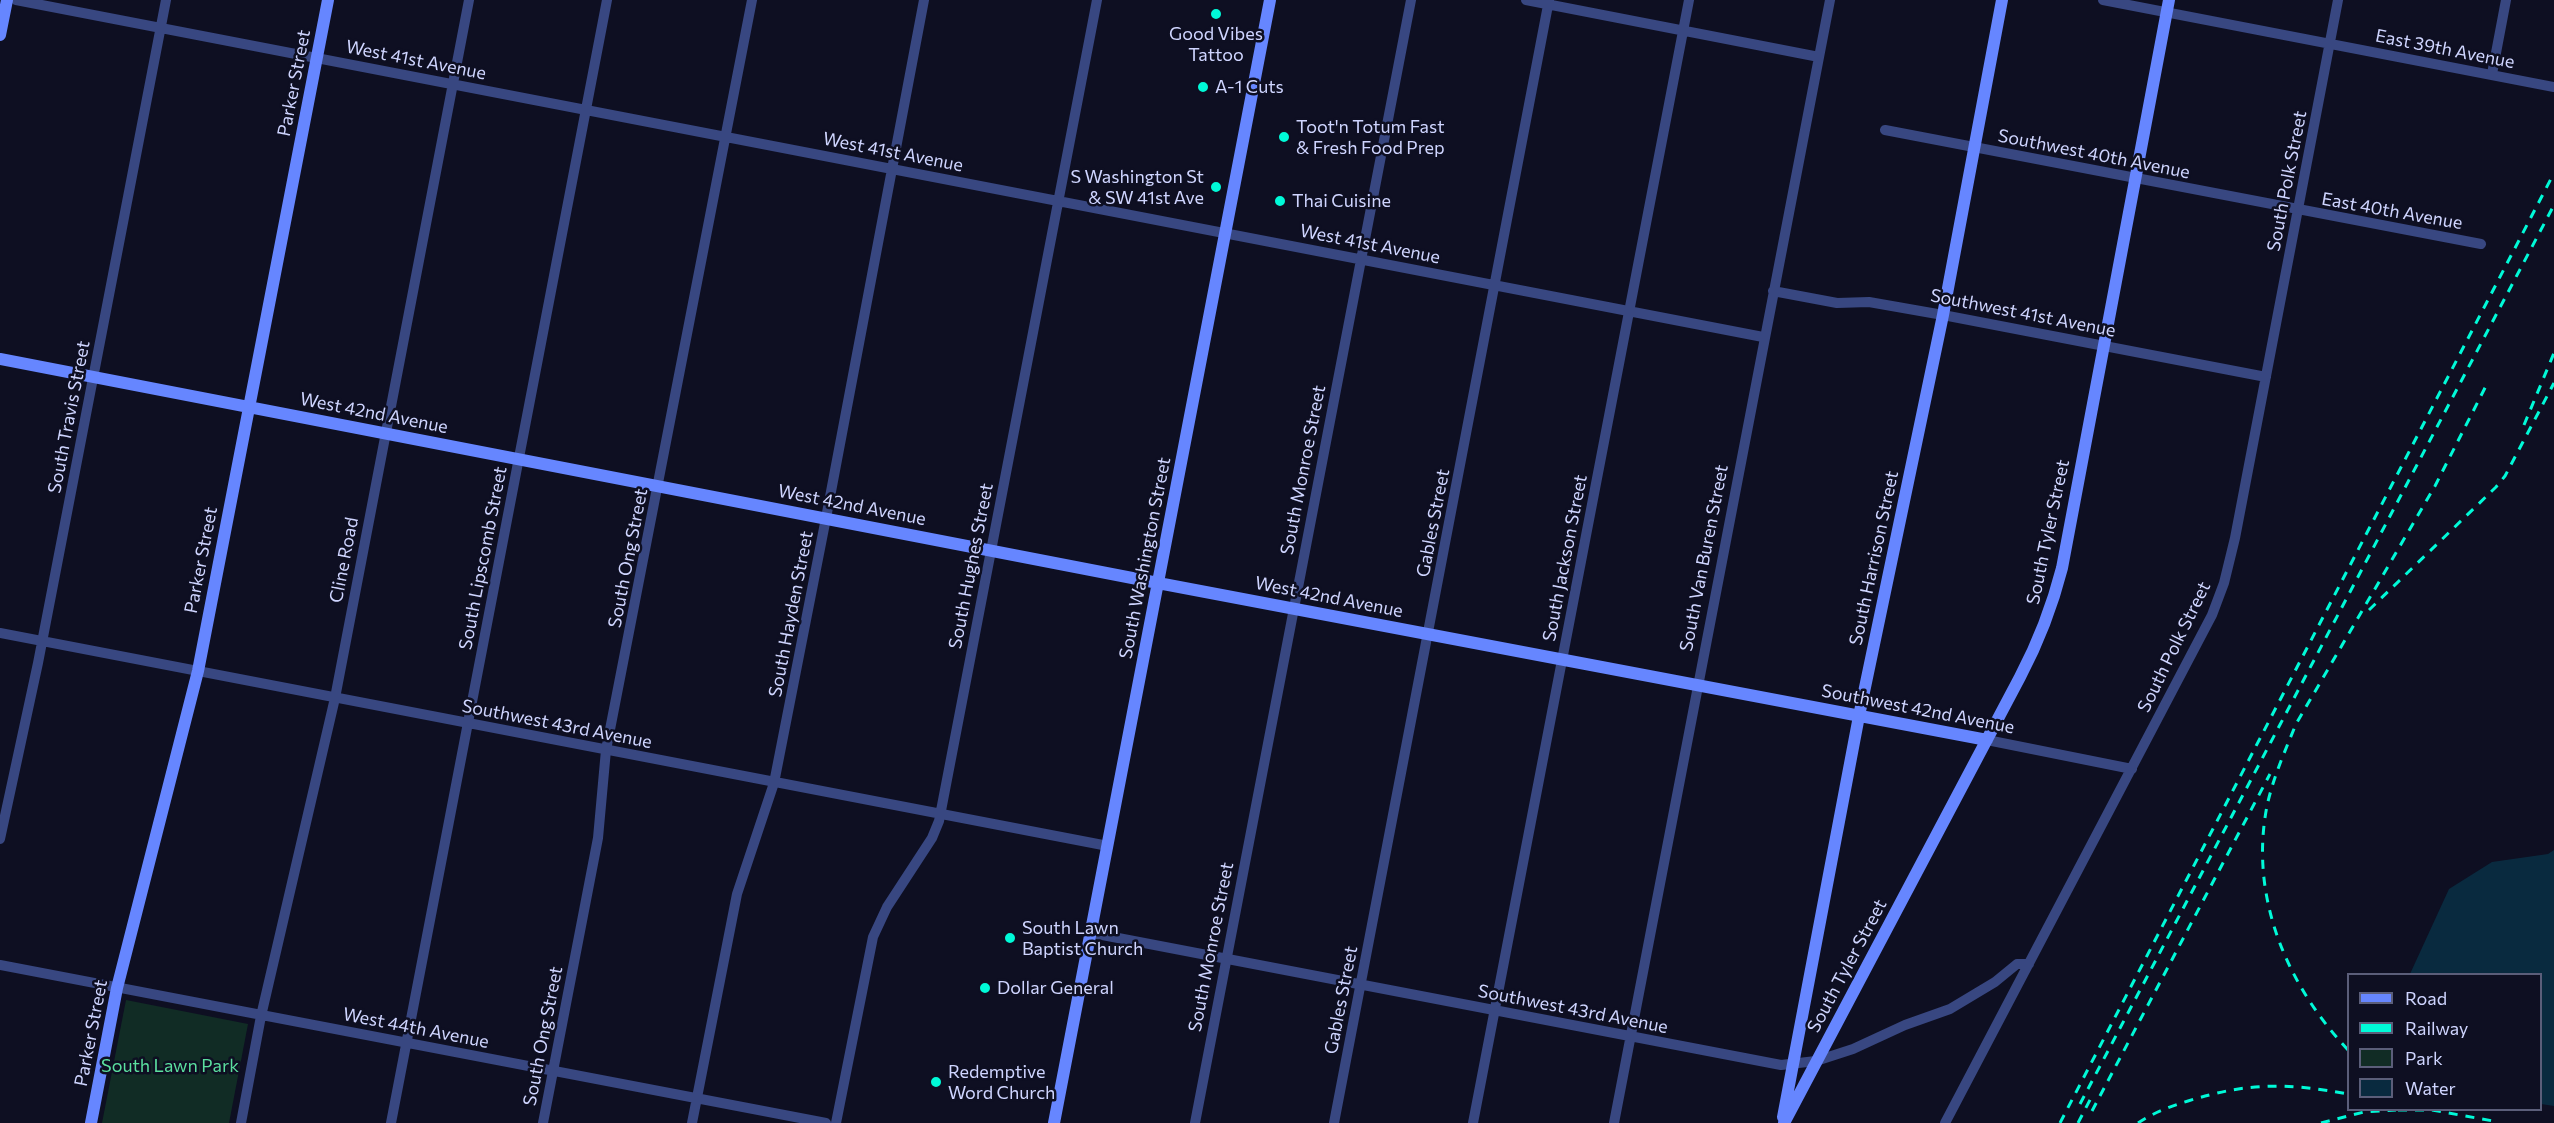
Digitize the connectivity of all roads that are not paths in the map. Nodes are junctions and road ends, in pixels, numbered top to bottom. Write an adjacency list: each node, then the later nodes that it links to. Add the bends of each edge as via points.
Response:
1 (7, 0): 23 (main road)
2 (16, 0): 21 (street, West 41st Avenue)
3 (165, 0): 21 (street, South Travis Street)
4 (328, 0): 26 (main road, Parker Street)
5 (469, 0): 28 (street, Cline Road)
6 (607, 0): 30 (street, South Lipscomb Street)
7 (752, 0): 32 (street, South Ong Street)
8 (924, 0): 34 (street, South Hayden Street)
9 (1097, 0): 36 (street, South Hughes Street)
10 (1270, 0): 38 (main road, South Washington Street)
11 (1411, 0): 40 (street, South Monroe Street)
12 (1526, 0): 19 (street)
13 (1689, 0): 22 (street, South Jackson Street)
14 (1830, 0): 25 (street, South Van Buren Street)
15 (2002, 0): 33 (main road, South Harrison Street)
16 (2103, 0): 20 (street, East 39th Avenue)
17 (2338, 0): 24 (street, South Polk Street)
18 (2506, 0): 27 (street)
19 (1549, 2): 22 (street); 41 (street, Gables Street)
20 (2168, 6): 24 (street, East 39th Avenue); 35 (main road, South Tyler Street)
21 (160, 27): 26 (street, West 41st Avenue); 48 (street, South Travis Street)
22 (1683, 30): 25 (street); 43 (street, South Jackson Street)
23 (0, 35)
24 (2330, 44): 27 (street, East 39th Avenue); 37 (street, South Polk Street)
25 (1819, 57): 42 (street, South Van Buren Street)
26 (317, 58): 28 (street, West 41st Avenue); 50 (main road, Parker Street)
27 (2492, 74): 29 (street, East 39th Avenue)
28 (453, 84): 30 (street, West 41st Avenue); 51 (street, Cline Road)
29 (2554, 87)
30 (586, 110): 32 (street, West 41st Avenue); 52 (street, South Lipscomb Street)
31 (1885, 130): 33 (street, Southwest 40th Avenue)
32 (726, 136): 34 (street, West 41st Avenue); 53 (street, South Ong Street)
33 (1974, 147): 35 (street, Southwest 40th Avenue); 44 (main road, South Harrison Street)
34 (891, 168): 36 (street, West 41st Avenue); 54 (street, South Hayden Street)
35 (2134, 179): 37 (street, Southwest 40th Avenue); 46 (main road, South Tyler Street)
36 (1059, 200): 38 (street, West 41st Avenue); 55 (street, South Hughes Street)
37 (2298, 210): 39 (street, East 40th Avenue); 49 (street, South Polk Street)
38 (1226, 233): 40 (street, West 41st Avenue); 56 (main road, South Washington Street)
39 (2481, 244)
40 (1361, 259): 41 (street, West 41st Avenue); 57 (street, South Monroe Street)
41 (1494, 285): 43 (street, West 41st Avenue); 59 (street, Gables Street)
42 (1773, 291): 44 (street, Southwest 41st Avenue); 45 (street, South Van Buren Street)
43 (1629, 312): 45 (street, West 41st Avenue); 61 (street, South Jackson Street)
44 (1943, 315): 46 (street, Southwest 41st Avenue); 65 (main road, South Harrison Street)
45 (1764, 337): 63 (street, South Van Buren Street)
46 (2104, 346): 49 (street, Southwest 41st Avenue); 67 (main road, South Tyler Street, via 2051,610)
47 (0, 359): 48 (main road, West 42nd Avenue)
48 (93, 377): 50 (main road, West 42nd Avenue); 60 (street, South Travis Street)
49 (2266, 377): 69 (street, South Polk Street, via 2224,583 2212,615)
50 (248, 407): 51 (main road, West 42nd Avenue); 62 (main road, Parker Street)
51 (384, 433): 52 (main road, West 42nd Avenue); 64 (street, Cline Road)
52 (519, 459): 53 (main road, West 42nd Avenue); 66 (street, South Lipscomb Street)
53 (658, 486): 54 (main road, West 42nd Avenue); 68 (street, South Ong Street)
54 (826, 518): 55 (main road, West 42nd Avenue); 70 (street, South Hayden Street)
55 (991, 550): 56 (main road, West 42nd Avenue); 71 (street, South Hughes Street)
56 (1158, 583): 57 (main road, West 42nd Avenue); 73 (main road, South Washington Street)
57 (1293, 609): 59 (main road, West 42nd Avenue); 75 (street, South Monroe Street)
58 (0, 633): 60 (street, Southwest 43rd Avenue)
59 (1428, 633): 61 (main road, West 42nd Avenue); 78 (street, Gables Street)
60 (42, 641): 62 (street, Southwest 43rd Avenue); 72 (street, South Travis Street)
61 (1563, 660): 63 (main road, West 42nd Avenue); 80 (street, South Jackson Street)
62 (198, 671): 64 (street, Southwest 43rd Avenue); 79 (main road, Parker Street)
63 (1696, 685): 65 (main road, Southwest 42nd Avenue); 82 (street, South Van Buren Street)
64 (335, 698): 66 (street, Southwest 43rd Avenue); 81 (street, Cline Road)
65 (1859, 716): 67 (main road, Southwest 42nd Avenue); 85 (main road, South Harrison Street)
66 (468, 724): 68 (street, Southwest 43rd Avenue); 83 (street, South Lipscomb Street)
67 (1987, 740): 69 (street, Southwest 42nd Avenue); 84 (main road, South Tyler Street)
68 (606, 750): 70 (street, Southwest 43rd Avenue); 86 (street, South Ong Street, via 598,838)
69 (2132, 769): 76 (street, South Polk Street)
70 (774, 783): 71 (street, Southwest 43rd Avenue); 87 (street, South Hayden Street, via 737,894)
71 (941, 815): 73 (street, Southwest 43rd Avenue); 94 (street, South Hughes Street, via 932,838 887,907 873,938)
72 (0, 839)
73 (1108, 846): 74 (main road, South Washington Street)
74 (1092, 933): 75 (street, Southwest 43rd Avenue); 95 (main road, South Washington Street)
75 (1226, 959): 78 (street, Southwest 43rd Avenue); 96 (street, South Monroe Street)
76 (2028, 964): 84 (street, Southwest 43rd Avenue, via 2017,964 1950,1009); 101 (street, South Polk Street)
77 (0, 965): 79 (street, West 44th Avenue)
78 (1360, 985): 80 (street, Southwest 43rd Avenue); 97 (street, Gables Street)
79 (117, 988): 81 (street, West 44th Avenue); 88 (main road, Parker Street)
80 (1495, 1010): 82 (street, Southwest 43rd Avenue); 98 (street, South Jackson Street)
81 (261, 1016): 83 (street, West 44th Avenue); 89 (street, Cline Road)
82 (1630, 1037): 85 (street, Southwest 43rd Avenue); 99 (street, South Van Buren Street)
83 (406, 1042): 86 (street, West 44th Avenue); 90 (street, South Lipscomb Street)
84 (1816, 1061): 85 (street, Southwest 43rd Avenue); 100 (main road, South Tyler Street)
85 (1793, 1064): 100 (main road, South Harrison Street)
86 (554, 1070): 87 (street, West 44th Avenue); 91 (street, South Ong Street)
87 (697, 1098): 92 (street, South Hayden Street); 93 (street, West 44th Avenue)
88 (91, 1123)
89 (240, 1123)
90 (391, 1123)
91 (543, 1123)
92 (692, 1123)
93 (826, 1123)
94 (836, 1123)
95 (1054, 1123)
96 (1195, 1123)
97 (1334, 1123)
98 (1473, 1123)
99 (1614, 1123)
100 (1783, 1123)
101 (1945, 1123)

